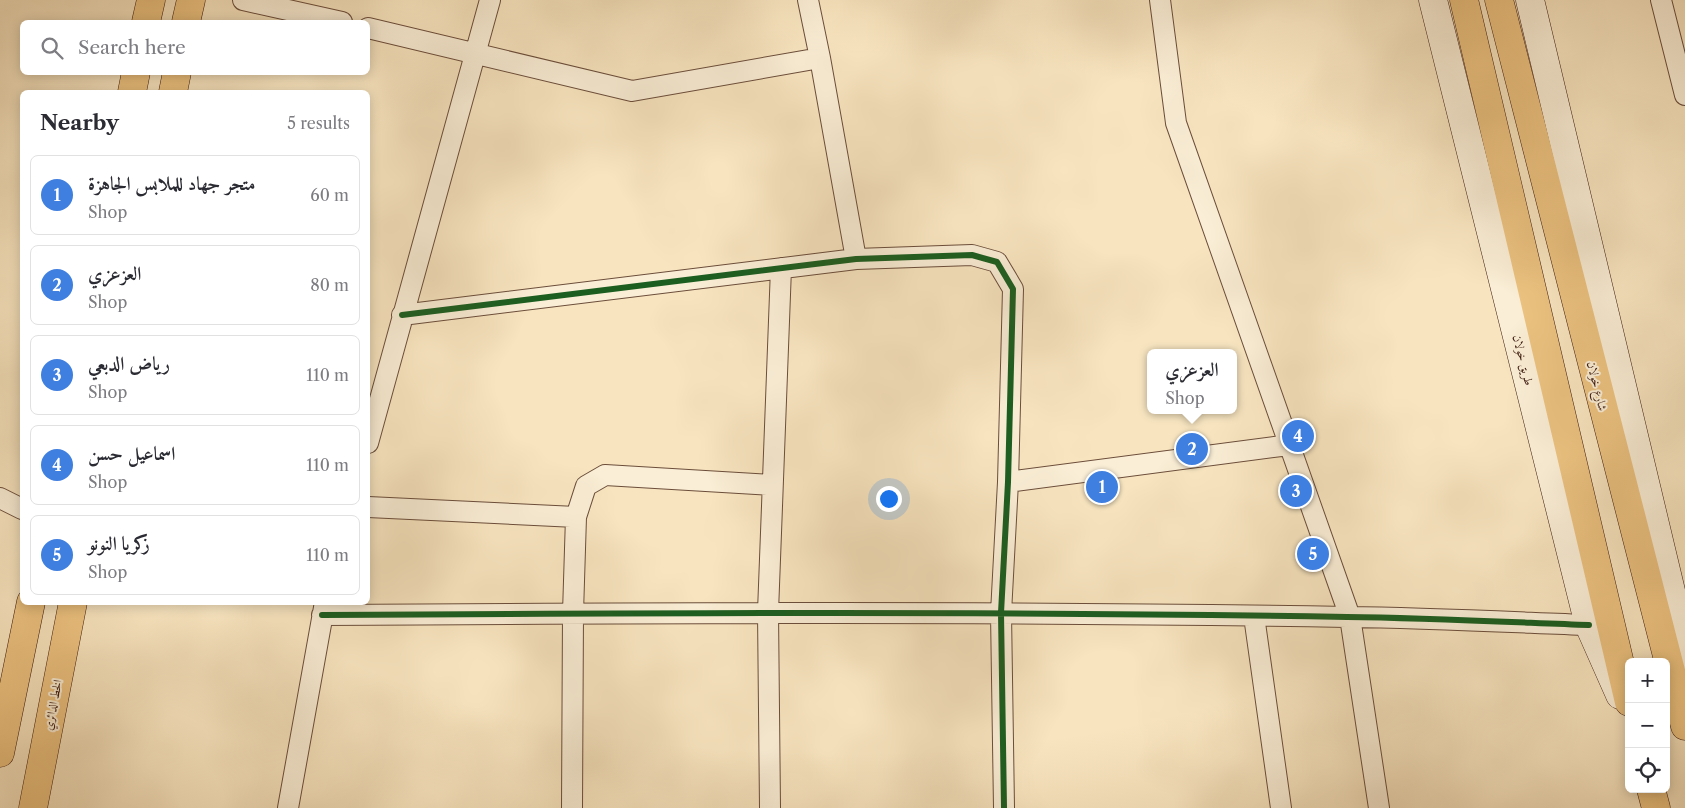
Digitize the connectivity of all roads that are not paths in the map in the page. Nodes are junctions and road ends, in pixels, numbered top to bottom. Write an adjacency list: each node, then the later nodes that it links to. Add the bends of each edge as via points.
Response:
1 (151, 0): 12 (main road)
2 (191, 0): 13 (main road)
3 (244, 0): 14 (street)
4 (490, 0): 16 (street)
5 (808, 0): 17 (street)
6 (1160, 0): 27 (street, via 1176,123)
7 (1433, 0): 42 (main road, طريق خولان)
8 (1464, 0): 44 (main road)
9 (1500, 0): 46 (main road, شارع خولان)
10 (1530, 0): 43 (main road, via 1680,633)
11 (1661, 0): 22 (street)
12 (146, 20)
13 (186, 20)
14 (333, 20)
15 (370, 28): 16 (street)
16 (475, 53): 17 (street, via 632,91); 25 (street)
17 (820, 58): 23 (street)
18 (135, 75): 20 (main road)
19 (176, 75): 21 (main road)
20 (132, 90)
21 (173, 90)
22 (1685, 95)
23 (856, 259): 24 (street); 28 (street, via 972,254 997,262 1013,289)
24 (781, 268): 25 (street); 29 (street)
25 (402, 315): 26 (street)
26 (370, 435)
27 (1289, 445): 28 (street); 41 (street)
28 (1008, 482): 39 (street)
29 (772, 485): 33 (street, via 605,475 586,486); 37 (street)
30 (0, 498): 31 (street)
31 (20, 507)
32 (370, 507): 33 (street)
33 (576, 517): 38 (street)
34 (30, 605): 47 (main road)
35 (72, 605): 49 (main road, الخط الدائري)
36 (324, 609): 38 (street); 50 (street)
37 (768, 612): 38 (street); 39 (street); 52 (street)
38 (573, 613): 51 (street)
39 (1001, 613): 40 (street); 53 (street)
40 (1254, 616): 41 (street); 54 (street)
41 (1350, 617): 42 (street); 55 (street)
42 (1589, 625): 45 (main road, طريق خولان)
43 (1684, 674): 46 (main road)
44 (1625, 685)
45 (1625, 705)
46 (1684, 722)
47 (0, 753)
48 (1652, 793): 56 (main road)
49 (37, 808)
50 (288, 808)
51 (572, 808)
52 (770, 808)
53 (1004, 808)
54 (1282, 808)
55 (1379, 808)
56 (1656, 808)

